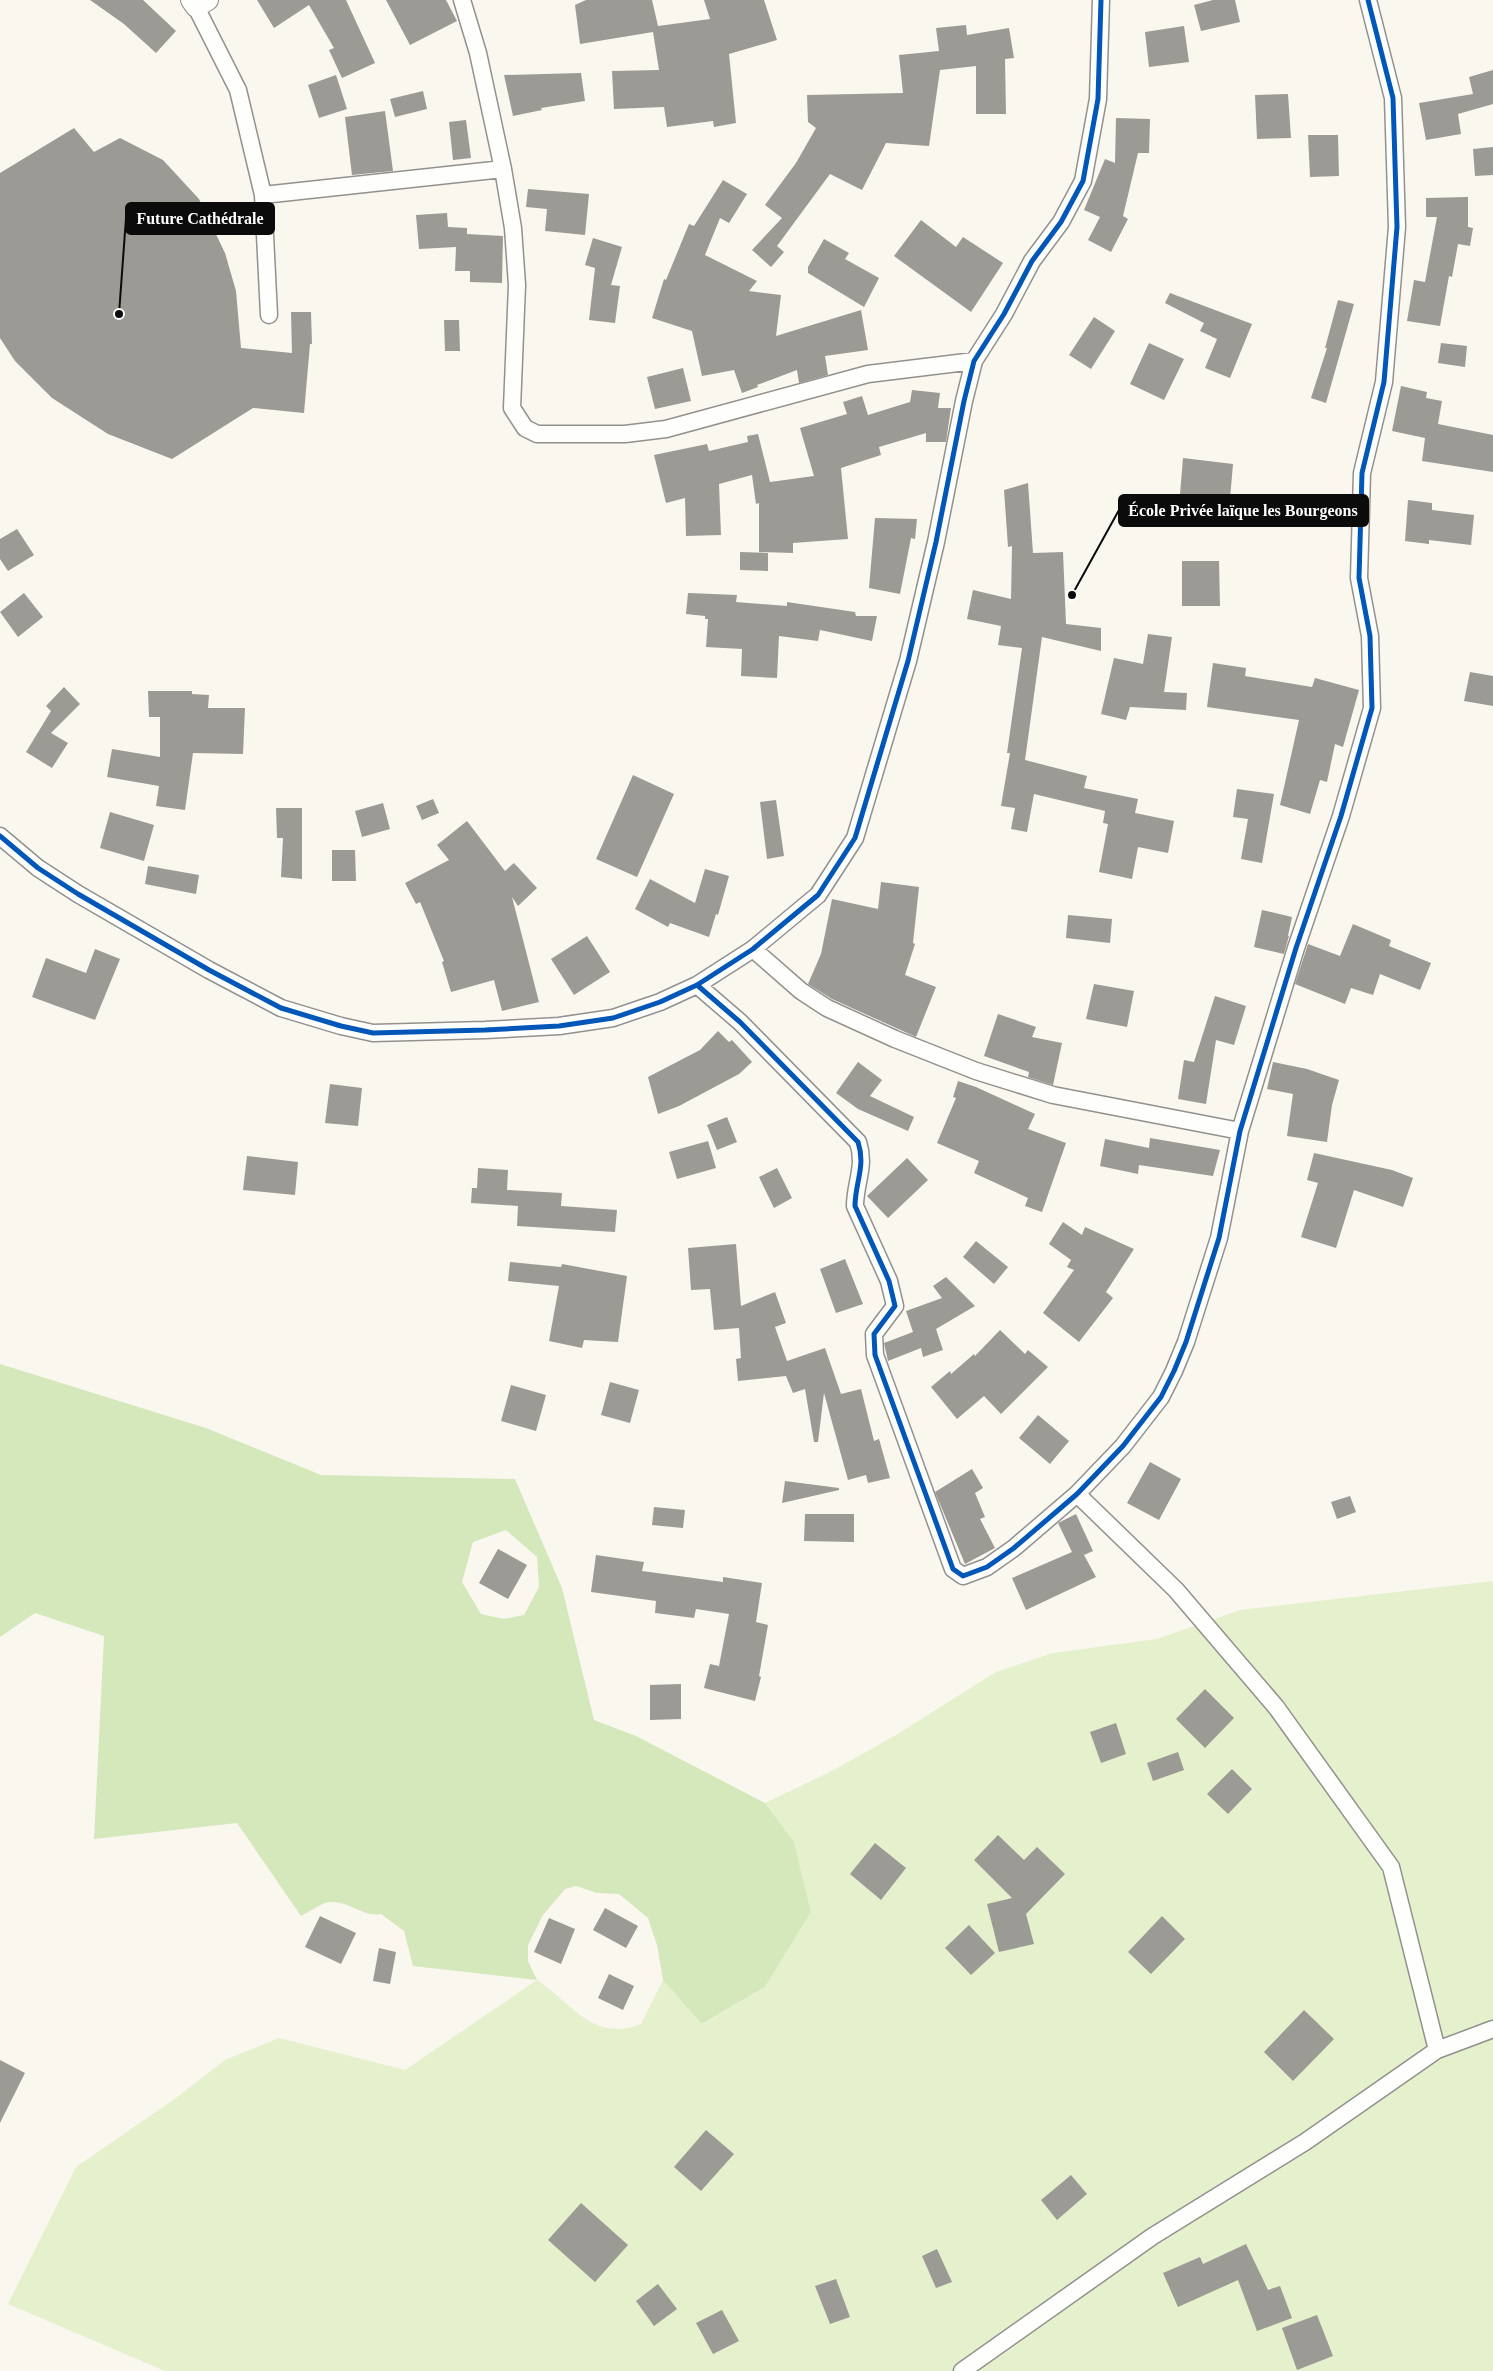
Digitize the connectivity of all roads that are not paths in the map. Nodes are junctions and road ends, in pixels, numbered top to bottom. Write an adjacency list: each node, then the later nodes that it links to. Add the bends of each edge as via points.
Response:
1 (462, 0): 5 (street, via 478,53)
2 (1101, 0): 8 (street, via 1098,99 1083,181)
3 (1368, 0): 12 (street, via 1393,98 1397,226 1384,382 1362,473 1359,578 1370,636 1372,708 1341,816 1296,948)
4 (198, 2): 6 (street, via 238,90)
5 (503, 169): 6 (street); 8 (street, via 513,228 517,285 512,408 525,428 537,434 639,434 868,374)
6 (264, 195): 7 (street)
7 (269, 315)
8 (974, 362): 10 (street, via 908,661 855,838 818,895)
9 (0, 836): 11 (street, via 38,868 148,936 281,1008 373,1033 559,1026 613,1018)
10 (753, 949): 11 (street); 12 (street, via 801,991 827,1008 976,1071 1053,1095)
11 (696, 986): 13 (street, via 740,1022 858,1142 862,1161 855,1206 889,1281 896,1306 874,1334 876,1355 952,1569 963,1576 987,1567)
12 (1240, 1131): 13 (street, via 1219,1238 1174,1371 1161,1397 1123,1446)
13 (1077, 1494): 15 (street, via 1176,1590 1276,1707 1392,1866)
14 (1493, 2029): 15 (street)
15 (1437, 2050): 16 (street, via 1305,2142 1153,2236)
16 (962, 2371)

